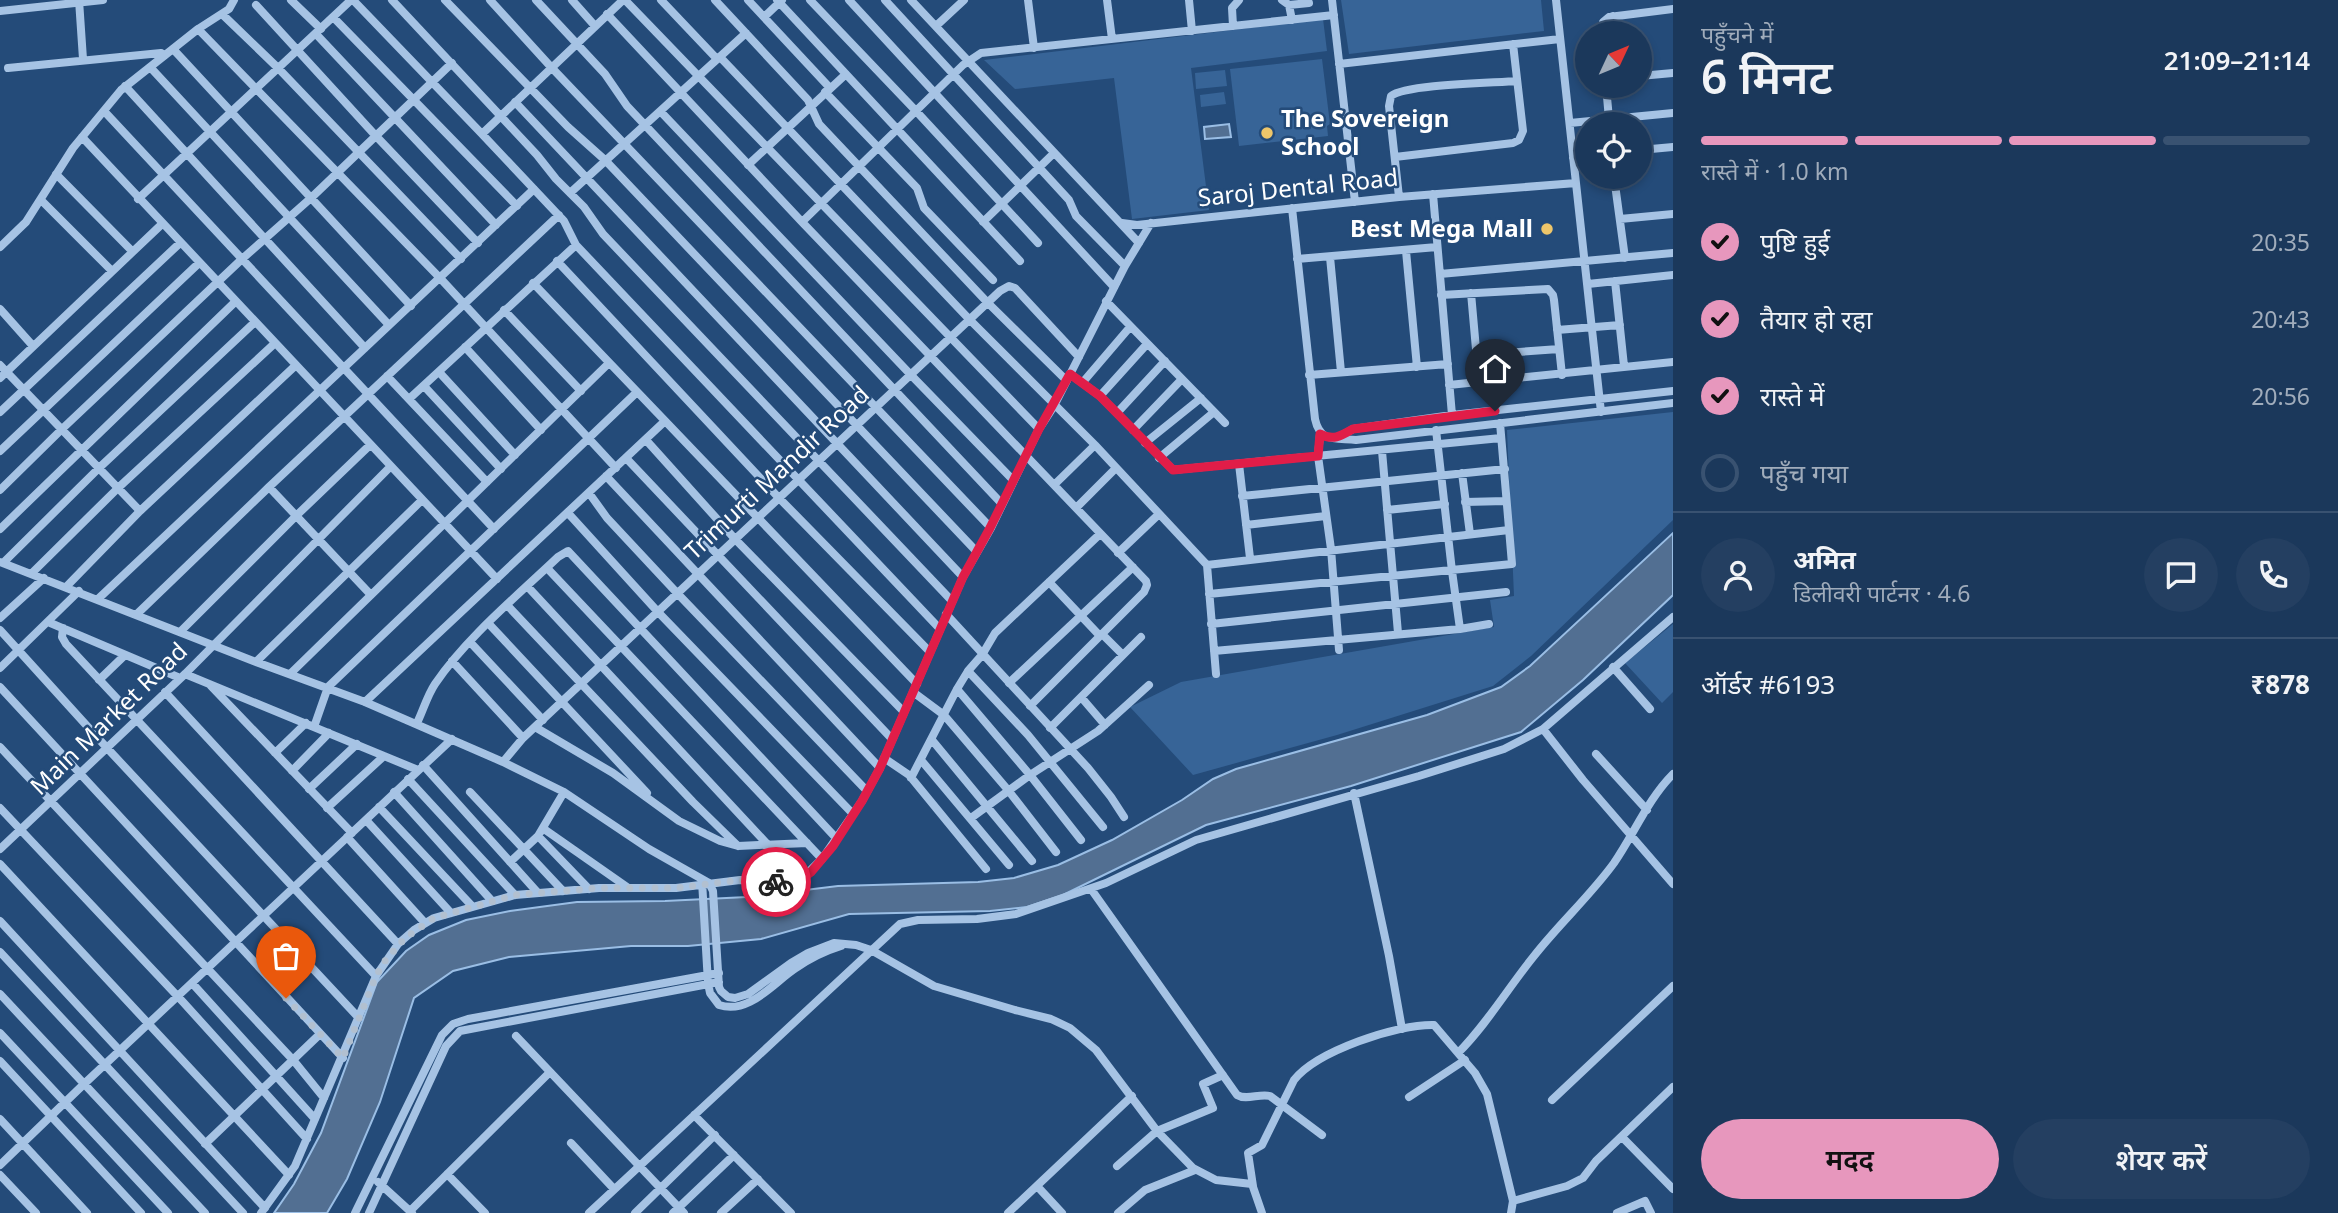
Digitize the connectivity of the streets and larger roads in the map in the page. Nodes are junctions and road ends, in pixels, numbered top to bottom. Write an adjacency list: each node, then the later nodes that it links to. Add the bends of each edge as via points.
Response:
1 (103, 0): 25 (street)
2 (234, 0): 32 (street)
3 (290, 0): 46 (street)
4 (352, 0): 37 (street); 71 (street)
5 (393, 0): 59 (street)
6 (445, 0): 74 (street)
7 (490, 0): 62 (street)
8 (536, 0): 50 (street)
9 (572, 0): 41 (street)
10 (624, 0): 33 (street); 69 (street)
11 (661, 0): 56 (street)
12 (715, 0): 47 (street)
13 (748, 0): 36 (street)
14 (810, 0): 83 (street)
15 (849, 0): 77 (street)
16 (885, 0): 67 (street)
17 (911, 0): 42 (street)
18 (964, 0): 42 (street)
19 (1028, 0): 52 (street)
20 (1107, 0): 48 (street)
21 (1189, 0): 45 (street)
22 (1239, 0): 43 (street, via 1232,8)
23 (1332, 0): 34 (street)
24 (1556, 0): 49 (street)
25 (79, 1): 31 (street); 57 (street)
26 (779, 1): 36 (street); 66 (street)
27 (1285, 2): 28 (street); 38 (street)
28 (1309, 3)
29 (256, 5): 54 (street)
30 (1673, 9): 35 (street)
31 (0, 11)
32 (222, 14): 44 (street); 64 (street)
33 (607, 14): 41 (street); 76 (street)
34 (1334, 15): 38 (street); 60 (street)
35 (1613, 16): 39 (street); 40 (street)
36 (764, 17): 75 (street)
37 (333, 18): 46 (street); 78 (street)
38 (1292, 20): 43 (street)
39 (1605, 21)
40 (1614, 21)
41 (595, 26): 50 (street)
42 (936, 26): 58 (street)
43 (1233, 26): 45 (street)
44 (198, 29): 53 (street); 73 (street)
45 (1192, 31): 48 (street)
46 (318, 32): 54 (street); 88 (street)
47 (746, 33): 56 (street); 80 (street)
48 (1112, 39): 52 (street)
49 (1560, 39): 51 (street); 90 (street)
50 (577, 44): 62 (street); 91 (street)
51 (1513, 44): 60 (street); 70 (street)
52 (1034, 48): 58 (street, via 981,52)
53 (173, 49): 61 (street); 84 (street)
54 (298, 50): 64 (street); 96 (street)
55 (161, 53): 57 (street)
56 (719, 58): 69 (street); 92 (street)
57 (83, 59): 63 (street)
58 (968, 61): 67 (street); 104 (street)
59 (452, 63): 71 (street); 87 (street)
60 (1339, 64): 129 (street)
61 (150, 67): 72 (street); 94 (street)
62 (551, 67): 74 (street); 98 (street)
63 (8, 68)
64 (278, 68): 73 (street); 103 (street)
65 (1673, 73): 68 (street)
66 (846, 74): 75 (street); 93 (street)
67 (955, 74): 77 (street); 111 (street)
68 (1652, 75)
69 (699, 76): 76 (street); 100 (street)
70 (1517, 81): 106 (street, via 1523,131 1519,140); 106 (street, via 1394,93 1389,106)
71 (431, 82): 78 (street); 95 (street)
72 (125, 86): 81 (street); 105 (street)
73 (258, 88): 84 (street); 112 (street)
74 (530, 88): 79 (street); 108 (street)
75 (827, 90): 80 (street); 101 (street)
76 (682, 92): 82 (street); 109 (street)
77 (935, 92): 83 (street); 119 (street)
78 (413, 99): 88 (street); 132 (street)
79 (515, 102): 87 (street); 116 (street)
80 (811, 105): 92 (street); 110 (street, via 819,124)
81 (104, 111): 97 (street); 114 (street)
82 (661, 111): 91 (street); 214 (street)
83 (916, 111): 93 (street); 131 (street)
84 (231, 113): 94 (street); 126 (street)
85 (1673, 113): 86 (street)
86 (1652, 115)
87 (501, 116): 95 (street); 123 (street)
88 (394, 118): 96 (street); 143 (street)
89 (1575, 122): 90 (street)
90 (1570, 123): 107 (street)
91 (645, 125): 98 (street); 225 (street)
92 (788, 128): 100 (street); 118 (street)
93 (898, 128): 101 (street); 139 (street)
94 (210, 132): 105 (street); 136 (street)
95 (482, 134): 120 (street)
96 (375, 135): 103 (street); 146 (street)
97 (82, 137): 113 (street); 127 (street)
98 (624, 142): 108 (street); 238 (street)
99 (1673, 147): 102 (street)
100 (768, 148): 109 (street); 130 (street)
101 (879, 148): 110 (street); 169 (street, via 917,188 924,208)
102 (1652, 149)
103 (358, 151): 112 (street); 158 (street)
104 (1054, 153): 111 (street); 140 (street)
105 (186, 154): 114 (street); 144 (street)
106 (1395, 158): 125 (street)
107 (1573, 158): 115 (street)
108 (605, 160): 116 (street); 250 (street)
109 (748, 165): 138 (street)
110 (859, 166): 118 (street); 179 (street)
111 (1039, 167): 119 (street); 164 (street, via 1069,200 1076,216)
112 (338, 171): 126 (street); 168 (street)
113 (56, 174): 128 (street); 152 (street)
114 (164, 174): 127 (street); 157 (street)
115 (1575, 175)
116 (586, 178): 123 (street); 261 (street)
117 (1575, 183): 124 (street, Saroj Dental Road)
118 (841, 184): 130 (street); 184 (street)
119 (1021, 185): 131 (street); 174 (street)
120 (534, 189): 132 (street); 135 (street)
121 (1577, 189): 160 (street)
122 (1616, 189): 137 (street)
123 (570, 193): 274 (street, via 603,234)
124 (1433, 194): 125 (street, Saroj Dental Road); 151 (street)
125 (1399, 197): 129 (street, Saroj Dental Road)
126 (311, 198): 136 (street); 181 (street)
127 (138, 199): 142 (street)
128 (41, 200): 150 (street); 165 (street)
129 (1355, 202): 133 (street, Saroj Dental Road)
130 (821, 203): 138 (street); 192 (street)
131 (1002, 204): 139 (street); 147 (street)
132 (517, 206): 143 (street)
133 (1292, 208): 141 (street, Saroj Dental Road); 159 (street)
134 (1673, 214): 137 (street)
135 (559, 215): 149 (street); 180 (street)
136 (288, 218): 144 (street); 186 (street)
137 (1620, 219): 156 (street)
138 (802, 222): 200 (street)
139 (983, 222): 162 (street)
140 (1122, 223): 141 (street, Saroj Dental Road); 148 (street)
141 (1151, 223): 148 (street)
142 (162, 224): 145 (street); 152 (street)
143 (496, 225): 146 (street)
144 (264, 240): 157 (street); 197 (street)
145 (180, 243): 163 (street); 226 (street)
146 (478, 243): 158 (street)
147 (1038, 243)
148 (1139, 243): 164 (street)
149 (576, 244): 161 (street); 285 (street)
150 (0, 247)
151 (1437, 247): 153 (street); 166 (street)
152 (132, 251): 165 (street)
153 (1406, 251): 155 (street); 209 (street)
154 (1673, 253): 156 (street)
155 (1330, 257): 159 (street); 213 (street)
156 (1625, 258): 160 (street)
157 (243, 259): 171 (street); 210 (street)
158 (461, 259): 168 (street)
159 (1297, 259): 215 (street)
160 (1585, 260): 166 (street); 173 (street)
161 (557, 261): 172 (street); 296 (street)
162 (1020, 261)
163 (199, 263): 171 (street); 240 (street)
164 (1125, 266): 174 (street)
165 (112, 271): 195 (street)
166 (1440, 274): 176 (street)
167 (1673, 275): 170 (street)
168 (440, 278): 180 (street); 181 (street)
169 (993, 280)
170 (1615, 281): 173 (street); 187 (street)
171 (217, 283): 178 (street); 252 (street)
172 (533, 283): 183 (street); 204 (street)
173 (1588, 284): 190 (street)
174 (1115, 287): 177 (street)
175 (1471, 293): 176 (street); 191 (street, via 1548,289 1553,295); 199 (street)
176 (1441, 295): 205 (street)
177 (1106, 301): 189 (street); 201 (street)
178 (235, 302): 185 (street); 266 (street)
179 (987, 302): 184 (street, Trimurti Mandir Road); 201 (street, Trimurti Mandir Road, via 1012,286); 219 (street)
180 (464, 304): 188 (street); 218 (street)
181 (411, 306): 186 (street)
182 (0, 309): 195 (street)
183 (504, 310): 188 (street); 228 (street)
184 (969, 319): 192 (street, Trimurti Mandir Road); 237 (street)
185 (255, 322): 193 (street); 277 (street)
186 (389, 325): 197 (street)
187 (1620, 325): 190 (street); 208 (street)
188 (485, 327): 196 (street); 239 (street)
189 (1130, 327): 194 (street); 221 (street)
190 (1591, 328): 191 (street); 211 (street)
191 (1557, 330): 198 (street)
192 (950, 337): 200 (street, Trimurti Mandir Road); 251 (street)
193 (274, 344): 207 (street); 292 (street)
194 (1147, 344): 202 (street); 232 (street)
195 (33, 346): 217 (street)
196 (466, 347): 212 (street); 253 (street)
197 (365, 348): 210 (street)
198 (1559, 349): 199 (street); 216 (street)
199 (1476, 355): 222 (street)
200 (929, 356): 214 (street, Trimurti Mandir Road); 270 (street)
201 (1079, 357): 219 (street)
202 (1165, 361): 220 (street); 244 (street)
203 (1673, 362): 208 (street)
204 (609, 363): 228 (street); 230 (street)
205 (1448, 364): 209 (street); 224 (street)
206 (0, 365): 217 (street)
207 (295, 366): 227 (street); 305 (street)
208 (1624, 366): 211 (street)
209 (1417, 367): 213 (street)
210 (344, 368): 227 (street); 231 (street)
211 (1596, 370): 216 (street); 235 (street)
212 (439, 372): 223 (street); 269 (street)
213 (1341, 372): 215 (street)
214 (910, 374): 225 (street, Trimurti Mandir Road); 286 (street)
215 (1309, 374): 256 (street)
216 (1562, 374): 222 (street)
217 (3, 375): 226 (street)
218 (387, 376): 231 (street); 234 (street)
219 (1068, 377): 221 (street); 237 (street)
220 (1182, 379): 233 (street); 254 (street)
221 (1083, 382): 232 (street)
222 (1479, 383): 224 (street)
223 (424, 386): 234 (street); 280 (street)
224 (1449, 386): 245 (street)
225 (894, 389): 238 (street, Trimurti Mandir Road); 301 (street)
226 (23, 390): 240 (street); 242 (street)
227 (320, 391): 246 (street); 351 (street)
228 (581, 391): 239 (street)
229 (1673, 391): 235 (street)
230 (637, 392): 247 (street); 259 (street)
231 (369, 394): 246 (street); 299 (street)
232 (1100, 396): 244 (street)
233 (1200, 398): 241 (street); 262 (street)
234 (409, 399): 288 (street)
235 (1599, 399): 243 (street); 245 (street)
236 (1673, 403): 243 (street)
237 (1054, 406): 251 (street); 264 (street)
238 (876, 407): 250 (street, Trimurti Mandir Road); 314 (street)
239 (561, 410): 253 (street); 259 (street)
240 (43, 411): 252 (street); 268 (street)
241 (1214, 411): 248 (street); 273 (street)
242 (0, 412)
243 (1601, 412): 249 (street)
244 (1117, 413): 254 (street)
245 (1452, 415): 257 (street, via 1353,429)
246 (344, 417): 263 (street); 290 (street)
247 (665, 421): 260 (street); 310 (street)
248 (1225, 423)
249 (1500, 423): 255 (street); 258 (street)
250 (857, 424): 261 (street, Trimurti Mandir Road); 325 (street)
251 (1039, 429): 270 (street)
252 (61, 430): 266 (street); 293 (street)
253 (541, 430): 269 (street)
254 (1133, 430): 262 (street)
255 (1436, 430): 257 (street, via 1356,440); 265 (street)
256 (1320, 434): 257 (street); 271 (street)
257 (1337, 438)
258 (1501, 438): 265 (street); 281 (street)
259 (588, 439): 278 (street); 315 (street)
260 (646, 440): 272 (street); 321 (street)
261 (837, 443): 274 (street, Trimurti Mandir Road); 338 (street)
262 (1145, 443): 273 (street)
263 (370, 445): 276 (street); 308 (street)
264 (1095, 445): 279 (street); 289 (street)
265 (1438, 446): 267 (street); 283 (street)
266 (81, 450): 277 (street); 313 (street)
267 (1382, 450): 271 (street); 287 (street)
268 (0, 451)
269 (515, 454): 280 (street)
270 (1026, 455): 286 (street); 289 (street)
271 (1318, 456): 275 (street); 291 (street)
272 (626, 458): 278 (street); 327 (street)
273 (1159, 458): 275 (street, via 1173,470)
274 (817, 461): 285 (street, Trimurti Mandir Road); 352 (street)
275 (1238, 464): 295 (street)
276 (390, 466): 297 (street); 320 (street, Main Market Road)
277 (99, 468): 292 (street); 329 (street)
278 (615, 468): 284 (street)
279 (1116, 468): 303 (street); 307 (street)
280 (502, 469): 288 (street)
281 (1505, 469): 282 (street); 298 (street)
282 (1462, 474): 283 (street); 300 (street)
283 (1442, 475): 287 (street); 302 (street)
284 (606, 477): 294 (street); 336 (street)
285 (798, 480): 296 (street, Trimurti Mandir Road); 368 (street)
286 (1013, 480): 301 (street)
287 (1384, 481): 291 (street); 304 (street)
288 (487, 482): 299 (street)
289 (1054, 485): 303 (street)
290 (269, 486): 308 (street); 357 (street)
291 (1322, 487): 295 (street); 309 (street)
292 (118, 488): 305 (street); 335 (street)
293 (0, 490)
294 (589, 493): 306 (street); 347 (street)
295 (1242, 496): 312 (street)
296 (779, 498): 310 (street, Trimurti Mandir Road); 382 (street)
297 (422, 499): 311 (street); 333 (street)
298 (1506, 500): 300 (street); 316 (street)
299 (468, 501): 311 (street); 315 (street)
300 (1465, 502): 318 (street)
301 (1002, 504): 314 (street)
302 (1445, 505): 304 (street); 319 (street)
303 (1076, 509): 317 (street)
304 (1387, 510): 322 (street)
305 (140, 512): 344 (street)
306 (568, 513): 340 (street); 356 (street)
307 (1159, 514): 326 (street); 330 (street)
308 (297, 515): 320 (street); 371 (street)
309 (1326, 516): 312 (street); 323 (street)
310 (757, 518): 321 (street, Trimurti Mandir Road); 402 (street)
311 (445, 523): 324 (street); 349 (street)
312 (1246, 525): 328 (street)
313 (0, 528)
314 (990, 528): 325 (street)
315 (494, 529): 324 (street)
316 (1508, 530): 318 (street); 334 (street, via 1512,564)
317 (1100, 534): 326 (street); 341 (street)
318 (1469, 534): 319 (street)
319 (1448, 536): 322 (street); 334 (street)
320 (318, 539): 333 (street); 377 (street, Main Market Road)
321 (735, 539): 327 (street, Trimurti Mandir Road); 410 (street)
322 (1389, 543): 323 (street); 337 (street)
323 (1331, 549): 328 (street); 342 (street)
324 (471, 551): 340 (street); 401 (street)
325 (977, 552): 338 (street)
326 (1118, 553): 332 (street)
327 (717, 556): 336 (street, Trimurti Mandir Road); 422 (street)
328 (1250, 558): 330 (street)
329 (2, 562): 335 (street)
330 (1206, 565): 348 (street)
331 (547, 568): 343 (street); 367 (street, via 568,551); 378 (street)
332 (1133, 568): 359 (street); 373 (street, via 1146,581 1146,588)
333 (347, 570): 349 (street); 387 (street)
334 (1452, 571): 337 (street); 350 (street)
335 (32, 573): 339 (street)
336 (698, 574): 347 (street, Trimurti Mandir Road); 437 (street)
337 (1392, 576): 342 (street); 353 (street)
338 (963, 577): 352 (street)
339 (44, 578): 344 (street); 361 (street)
340 (497, 579): 406 (street)
341 (1049, 582): 359 (street); 384 (street, via 1002,625)
342 (1334, 582): 348 (street); 355 (street)
343 (527, 586): 354 (street); 388 (street)
344 (66, 587): 345 (street)
345 (79, 592): 351 (street); 362 (street)
346 (1506, 592): 350 (street)
347 (677, 593): 356 (street, Trimurti Mandir Road); 446 (street)
348 (1209, 594): 364 (street)
349 (371, 595): 392 (street)
350 (1455, 597): 353 (street); 369 (street)
351 (99, 599): 357 (street)
352 (953, 601): 358 (street)
353 (1395, 604): 355 (street); 372 (street)
354 (507, 605): 363 (street); 397 (street)
355 (1336, 611): 364 (street); 375 (street)
356 (658, 612): 367 (street, Trimurti Mandir Road); 458 (street)
357 (137, 614): 371 (street)
358 (946, 614): 368 (street); 384 (street)
359 (1081, 615): 373 (street); 398 (street)
360 (1673, 617): 389 (street)
361 (0, 618)
362 (48, 622): 366 (street); 379 (street)
363 (489, 624): 376 (street); 407 (street)
364 (1211, 624): 381 (street)
365 (1489, 624): 369 (street)
366 (63, 628): 383 (street); 395 (street, via 63,640)
367 (641, 628): 378 (street, Trimurti Mandir Road); 467 (street)
368 (940, 629): 382 (street)
369 (1460, 629): 372 (street)
370 (0, 630): 379 (street)
371 (181, 631): 377 (street)
372 (1398, 633): 375 (street)
373 (1101, 635): 385 (street); 408 (street)
374 (1141, 637): 385 (street)
375 (1339, 640): 380 (street); 381 (street)
376 (470, 642): 386 (street); 413 (street)
377 (213, 645): 387 (street); 394 (street, Main Market Road)
378 (621, 646): 388 (street, Trimurti Mandir Road); 469 (street)
379 (19, 650): 390 (street); 427 (street)
380 (1339, 650)
381 (1214, 651): 393 (street)
382 (930, 652): 402 (street)
383 (125, 655): 394 (street); 395 (street)
384 (982, 655): 391 (street); 398 (street)
385 (1123, 655): 405 (street)
386 (452, 661): 414 (street, via 433,686); 421 (street)
387 (256, 662): 392 (street)
388 (601, 665): 397 (street, Trimurti Mandir Road); 471 (street)
389 (1613, 667): 409 (street); 419 (street)
390 (0, 668)
391 (968, 671): 403 (street); 434 (street)
392 (290, 674): 401 (street)
393 (1216, 674)
394 (182, 676): 396 (street); 404 (street, Main Market Road)
395 (99, 680): 412 (street)
396 (208, 683): 415 (street); 429 (street)
397 (582, 683): 407 (street, Trimurti Mandir Road); 470 (street)
398 (1009, 683): 408 (street)
399 (1149, 685): 416 (street)
400 (0, 687): 439 (street)
401 (328, 687): 406 (street); 415 (street)
402 (915, 688): 410 (street); 411 (street)
403 (957, 689): 411 (street); 441 (street)
404 (165, 692): 412 (street, Main Market Road); 476 (street)
405 (1081, 697): 416 (street); 418 (street)
406 (365, 702): 414 (street)
407 (562, 702): 413 (street, Trimurti Mandir Road); 457 (street)
408 (1030, 706): 418 (street)
409 (1650, 709)
410 (904, 712): 422 (street)
411 (944, 715): 424 (street); 445 (street)
412 (136, 720): 427 (street, Main Market Road); 485 (street)
413 (543, 720): 417 (street, Trimurti Mandir Road)
414 (417, 723): 423 (street)
415 (310, 725): 420 (street); 429 (street)
416 (1105, 725): 428 (street)
417 (535, 727): 421 (street, Trimurti Mandir Road); 457 (street, via 613,773)
418 (1051, 728): 428 (street)
419 (1543, 729): 450 (street, via 1504,749); 466 (street)
420 (329, 733): 425 (street); 438 (street)
421 (523, 738): 435 (street, Trimurti Mandir Road)
422 (892, 739): 432 (street)
423 (453, 740): 435 (street); 436 (street)
424 (932, 740): 433 (street); 452 (street)
425 (357, 744): 431 (street); 444 (street)
426 (0, 747): 451 (street)
427 (107, 748): 439 (street, Main Market Road); 494 (street)
428 (1070, 748): 434 (street); 459 (street)
429 (275, 753): 438 (street)
430 (1596, 754): 456 (street)
431 (384, 756): 436 (street); 455 (street)
432 (884, 758): 437 (street); 442 (street)
433 (921, 760): 442 (street); 460 (street)
434 (1050, 761): 441 (street); 462 (street)
435 (503, 762): 449 (street)
436 (420, 767): 443 (street); 478 (street)
437 (880, 768): 446 (street)
438 (292, 771): 444 (street)
439 (79, 774): 451 (street, Main Market Road); 497 (street)
440 (1673, 774): 456 (street)
441 (1030, 775): 445 (street); 468 (street)
442 (911, 778): 481 (street)
443 (408, 779): 447 (street); 490 (street)
444 (309, 789): 455 (street)
445 (1008, 790): 452 (street); 474 (street)
446 (867, 791): 458 (street)
447 (394, 792): 453 (street); 491 (street)
448 (470, 792): 473 (street)
449 (564, 792): 464 (street); 483 (street)
450 (1354, 793): 486 (street, via 1196,840); 512 (street)
451 (50, 802): 463 (street, Main Market Road); 502 (street)
452 (987, 806): 460 (street); 477 (street)
453 (379, 807): 461 (street); 492 (street)
454 (0, 808): 463 (street)
455 (327, 808): 465 (street)
456 (1647, 810): 466 (street)
457 (663, 811): 470 (street)
458 (853, 814): 467 (street)
459 (1124, 817)
460 (971, 818): 480 (street)
461 (366, 820): 465 (street); 493 (street)
462 (1103, 827)
463 (20, 830): 472 (street, Main Market Road); 509 (street)
464 (541, 832): 473 (street); 484 (street); 487 (street)
465 (349, 835): 476 (street); 496 (street)
466 (1630, 836): 482 (street); 517 (street, via 1606,873 1503,995)
467 (837, 839): 475 (street)
468 (1081, 840)
469 (807, 843): 471 (street); 475 (street)
470 (738, 846): 471 (street)
471 (769, 846)
472 (0, 849)
473 (525, 849): 478 (street); 488 (street)
474 (1056, 852)
475 (822, 859): 483 (street, via 800,880 740,880)
476 (321, 861): 485 (street); 498 (street)
477 (1032, 861)
478 (510, 862): 489 (street)
479 (0, 863): 511 (street)
480 (1009, 865)
481 (986, 869)
482 (1673, 884)
483 (706, 886): 484 (street); 504 (street); 505 (street)
484 (627, 887): 487 (street)
485 (292, 888): 494 (street); 503 (street)
486 (1091, 888): 500 (street, via 999,917 907,921); 523 (street)
487 (589, 889): 488 (street)
488 (564, 891): 489 (street)
489 (538, 893): 490 (street)
490 (515, 895): 491 (street)
491 (492, 901): 492 (street)
492 (472, 906): 493 (street)
493 (451, 913): 496 (street)
494 (264, 916): 497 (street); 510 (street)
495 (0, 921): 516 (street)
496 (425, 923): 498 (street)
497 (235, 942): 502 (street); 514 (street)
498 (398, 944): 503 (street)
499 (845, 944): 500 (street); 504 (street, via 834,943 808,953 757,989 735,998 721,991); 505 (street, via 797,967 740,1006 719,1005)
500 (871, 950): 528 (street, via 934,986 1051,1018 1070,1028 1096,1050); 534 (street)
501 (0, 952): 521 (street)
502 (206, 969): 506 (street); 519 (street)
503 (376, 976): 510 (street)
504 (719, 978): 505 (street)
505 (708, 979): 555 (street, via 453,1024 442,1035); 557 (street, via 460,1031 446,1046)
506 (192, 983): 509 (street); 524 (street)
507 (1673, 986): 531 (street)
508 (0, 994): 525 (street)
509 (177, 996): 511 (street); 527 (street)
510 (358, 1017): 518 (street)
511 (149, 1024): 516 (street); 536 (street)
512 (1402, 1030): 517 (street, via 1434,1025); 533 (street, via 1351,1044 1311,1063 1294,1080)
513 (0, 1033): 532 (street)
514 (320, 1034): 518 (street); 519 (street)
515 (516, 1036): 522 (street)
516 (120, 1050): 521 (street); 546 (street)
517 (1461, 1057): 529 (street); 563 (street, via 1487,1094)
518 (343, 1058): 530 (street)
519 (293, 1060): 524 (street); 530 (street)
520 (0, 1061): 535 (street)
521 (105, 1064): 525 (street); 573 (street)
522 (550, 1072): 549 (street); 552 (street)
523 (1223, 1075): 533 (street, via 1240,1097 1266,1095); 539 (street, via 1203,1084 1213,1108)
524 (276, 1076): 527 (street); 538 (street)
525 (84, 1084): 532 (street); 572 (street)
526 (1673, 1087): 542 (street)
527 (263, 1089): 536 (street); 543 (street)
528 (1132, 1096): 539 (street); 558 (street)
529 (1409, 1097)
530 (324, 1098): 538 (street)
531 (1552, 1100)
532 (65, 1102): 535 (street); 571 (street)
533 (1283, 1106): 541 (street); 559 (street, via 1262,1145 1248,1153)
534 (694, 1115): 540 (street); 549 (street)
535 (51, 1116): 544 (street); 570 (street)
536 (234, 1116): 546 (street); 554 (street)
537 (0, 1119): 544 (street)
538 (315, 1119): 543 (street)
539 (1157, 1131): 550 (street); 551 (street)
540 (715, 1135): 547 (street); 561 (street)
541 (1322, 1135)
542 (1622, 1137): 562 (street); 563 (street, via 1578,1181)
543 (307, 1139): 554 (street)
544 (23, 1143): 548 (street); 569 (street)
545 (571, 1143): 560 (street)
546 (205, 1144): 564 (street)
547 (734, 1155): 556 (street); 565 (street)
548 (0, 1164)
549 (639, 1166): 560 (street); 561 (street)
550 (1117, 1166)
551 (1195, 1170): 559 (street, via 1216,1180); 582 (street, via 1146,1190)
552 (447, 1174): 567 (street); 576 (street)
553 (0, 1175): 568 (street)
554 (289, 1175): 564 (street)
555 (372, 1179): 557 (street); 574 (street)
556 (758, 1179): 566 (street); 579 (street)
557 (382, 1184): 567 (street); 575 (street)
558 (1037, 1186): 580 (street); 581 (street)
559 (1253, 1186): 583 (street)
560 (614, 1189): 577 (street)
561 (660, 1189): 565 (street); 578 (street)
562 (1673, 1189)
563 (1513, 1201): 584 (street)
564 (263, 1211)
565 (679, 1211)
566 (786, 1211)
567 (411, 1212)
568 (36, 1213)
569 (87, 1213)
570 (141, 1213)
571 (168, 1213)
572 (205, 1213)
573 (243, 1213)
574 (355, 1213)
575 (369, 1213)
576 (485, 1213)
577 (589, 1213)
578 (635, 1213)
579 (721, 1213)
580 (1008, 1213)
581 (1062, 1213)
582 (1118, 1213)
583 (1262, 1213)
584 (1511, 1213)
585 (1617, 1213): 586 (street, via 1645,1201)
586 (1651, 1213)

